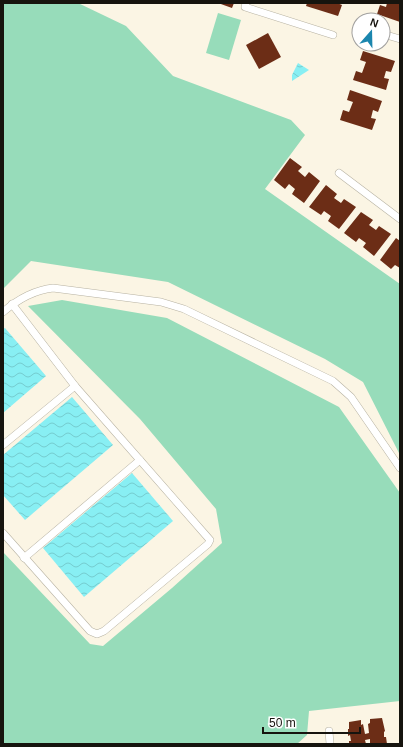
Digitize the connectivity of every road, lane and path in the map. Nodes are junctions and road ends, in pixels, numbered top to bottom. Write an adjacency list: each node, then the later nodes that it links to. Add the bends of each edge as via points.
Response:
1 (246, 3): 2 (lane, via 245,7)
2 (333, 35)
3 (339, 173): 4 (lane)
4 (400, 219)
5 (12, 304): 6 (lane); 7 (lane); 10 (lane, via 38,291 53,288 161,302 184,309 343,389)
6 (3, 312)
7 (75, 386): 8 (lane); 9 (lane)
8 (3, 445)
9 (140, 460): 12 (lane); 12 (lane, via 209,536 208,544 104,631 97,634 90,630)
10 (400, 468)
11 (3, 533): 12 (lane)
12 (24, 558)
13 (329, 731): 14 (lane)
14 (330, 744)

